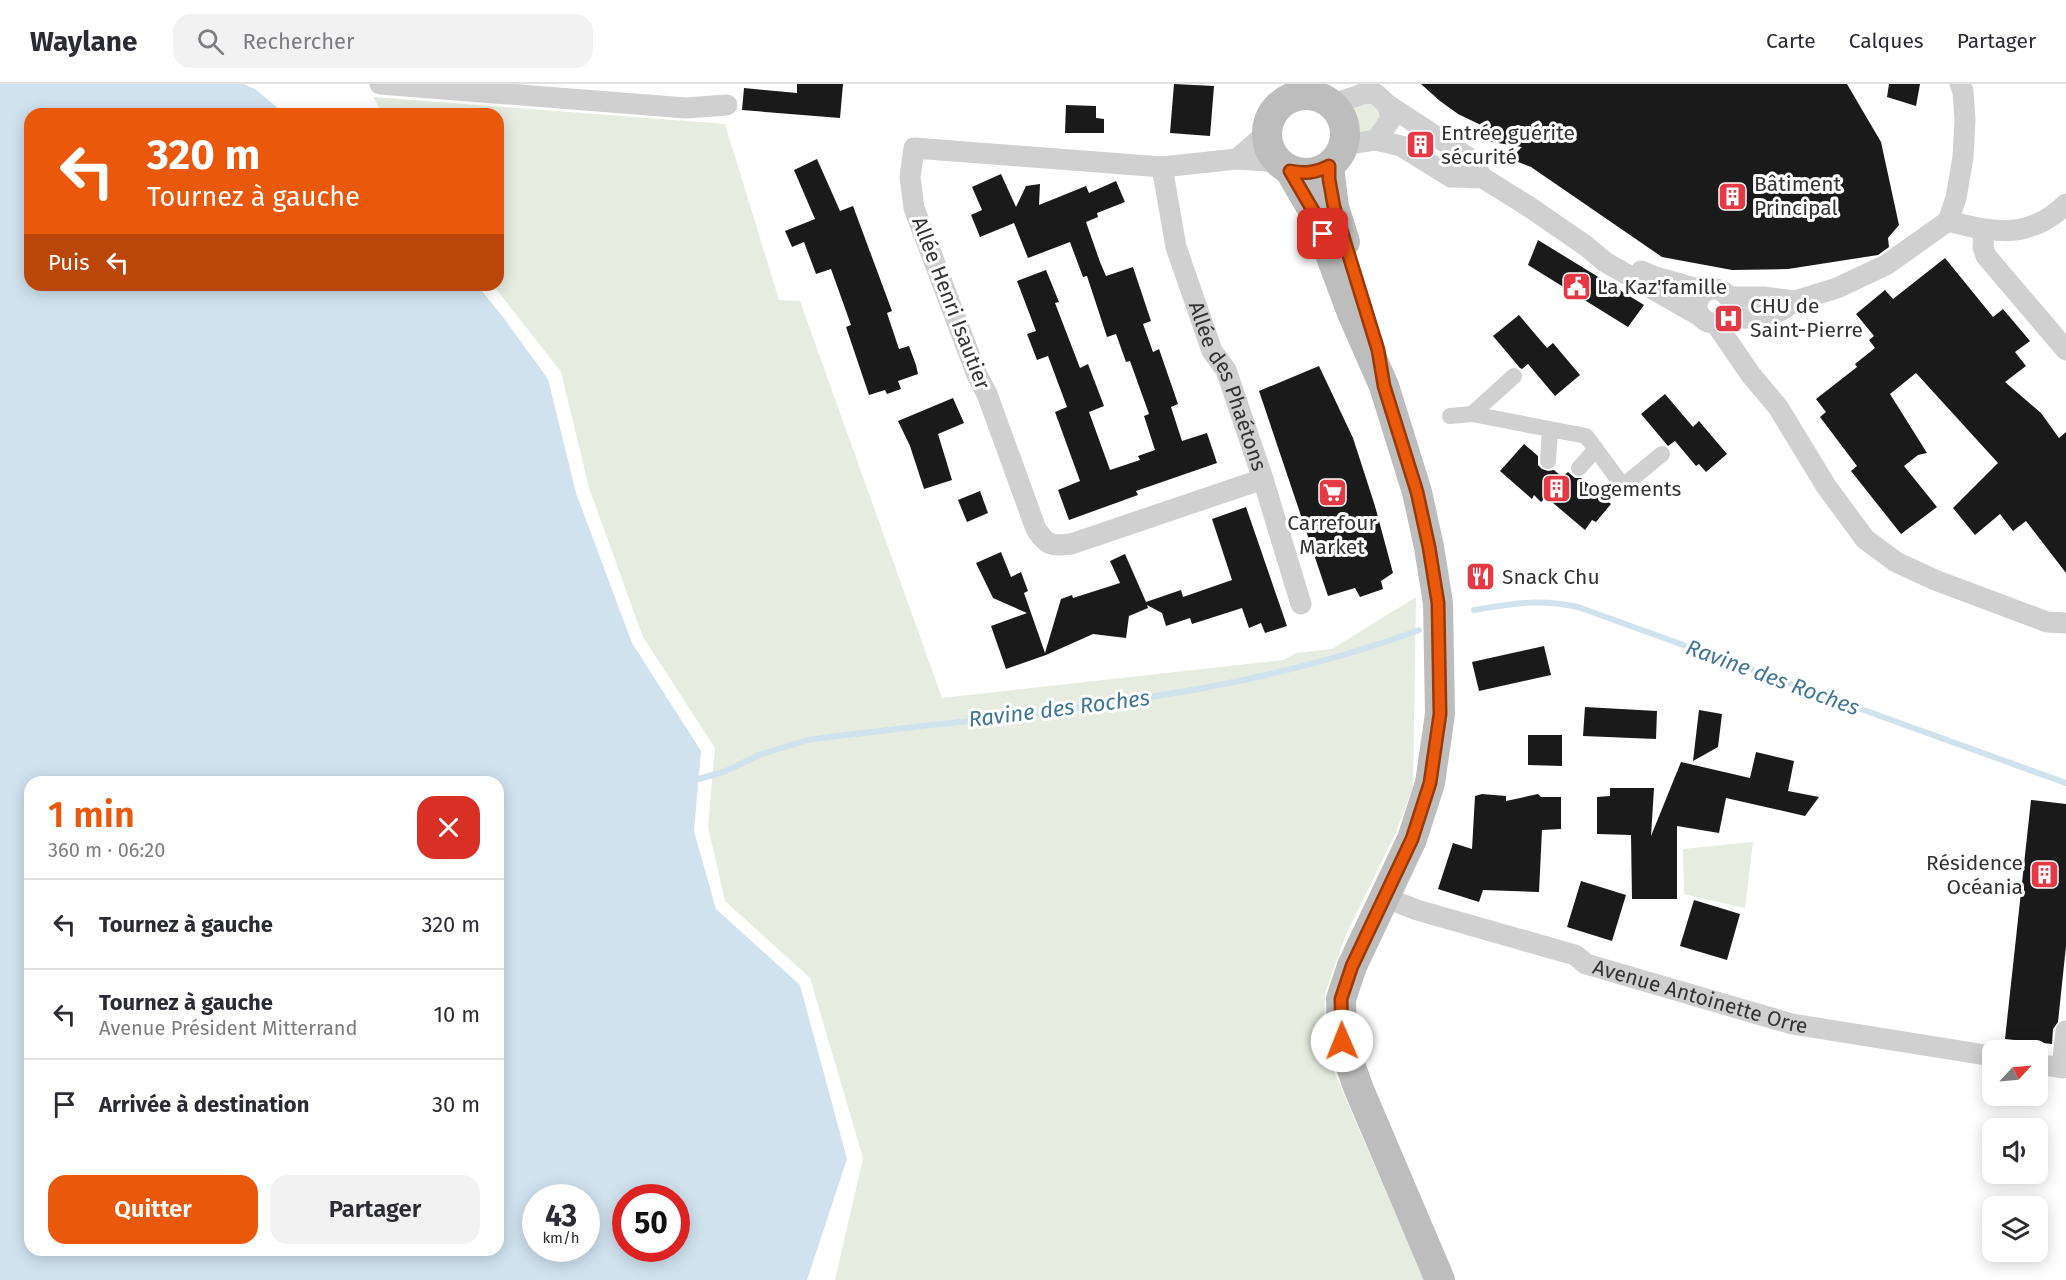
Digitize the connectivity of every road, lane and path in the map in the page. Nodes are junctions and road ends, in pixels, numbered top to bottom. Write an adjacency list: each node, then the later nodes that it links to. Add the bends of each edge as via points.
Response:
1 (380, 84): 4 (street, via 686,108)
2 (1960, 84): 14 (street, via 1965,120 1963,157)
3 (1316, 95): 5 (street, via 1370,92); 6 (main road, via 1292,98); 8 (main road, via 1344,123 1345,134)
4 (728, 105)
5 (1388, 105): 7 (street, via 1391,119); 12 (street, via 1466,156)
6 (1272, 108): 9 (street); 10 (main road, via 1268,143)
7 (1376, 140): 8 (street); 12 (street, via 1401,146 1452,177)
8 (1336, 156): 10 (main road, via 1317,172); 20 (main road, via 1329,179 1334,207 1378,350)
9 (1236, 159): 10 (street, Allée Henri Isautier); 11 (street, Allée Henri Isautier)
10 (1284, 166): 20 (main road, via 1315,214)
11 (1162, 167): 28 (street, Allée des Phaétons, via 1176,247 1212,351 1226,370); 28 (street, Allée Henri Isautier, via 914,148 910,177 914,208 1036,529 1044,541 1054,546 1071,544)
12 (1483, 178): 16 (street)
13 (2066, 204): 15 (street, via 2040,224 2020,231)
14 (1948, 222): 15 (street); 17 (street, via 1886,266 1837,288 1795,301 1763,297)
15 (1984, 231): 18 (street, via 1986,256)
16 (1586, 246): 17 (street, via 1605,262); 17 (street, via 1653,276 1705,291 1719,289)
17 (1718, 313): 30 (street, via 1751,375 1778,407 1826,486 1865,539 1896,562 1935,580 2047,622)
18 (2066, 350)
19 (1514, 376): 21 (street)
20 (1384, 386): 31 (main road, via 1417,492 1429,547 1438,603 1440,714 1430,783 1412,839)
21 (1472, 414): 22 (street); 23 (street)
22 (1450, 416)
23 (1550, 429): 24 (street, via 1586,436); 26 (street)
24 (1596, 448): 25 (street, via 1623,486); 27 (street)
25 (1662, 454)
26 (1548, 461)
27 (1579, 468)
28 (1263, 479): 29 (street, Allée des Phaétons)
29 (1301, 604)
30 (2066, 623)
31 (1384, 897): 33 (street, Avenue Antoinette Orre, via 1575,955 1586,964 1792,1024); 35 (main road, via 1341,999 1342,1041)
32 (2066, 1031): 34 (street, via 2062,1068)
33 (1982, 1054)
34 (2048, 1066)
35 (1440, 1280)

